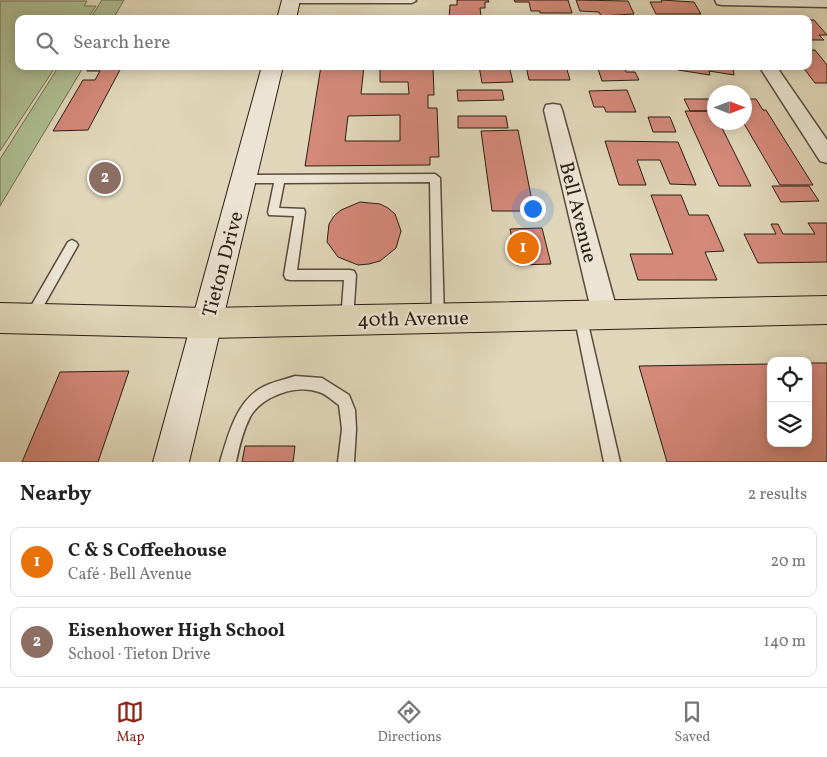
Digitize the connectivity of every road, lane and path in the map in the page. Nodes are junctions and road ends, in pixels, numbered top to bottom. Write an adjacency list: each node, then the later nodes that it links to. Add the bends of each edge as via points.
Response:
1 (412, 1): 4 (lane)
2 (722, 1): 3 (street); 5 (street)
3 (827, 2)
4 (289, 7)
5 (731, 15)
6 (272, 70): 10 (main road, Tieton Drive)
7 (770, 70): 9 (street)
8 (554, 110): 14 (street, Bell Avenue)
9 (827, 156)
10 (244, 179): 11 (lane); 19 (main road, Tieton Drive)
11 (280, 179): 16 (lane, via 435,178); 18 (lane, via 274,212 300,212 290,275 350,275)
12 (72, 244): 17 (lane)
13 (827, 310): 14 (main road, 40th Avenue)
14 (592, 314): 16 (main road, 40th Avenue); 23 (lane)
15 (0, 318): 17 (main road, 40th Avenue)
16 (438, 318): 18 (main road, 40th Avenue)
17 (30, 319): 19 (main road, 40th Avenue)
18 (346, 320): 19 (main road, 40th Avenue)
19 (206, 323): 20 (main road, Tieton Drive)
20 (171, 462)
21 (228, 462): 22 (lane, via 246,412 265,393 295,384 322,385 344,400 348,410)
22 (346, 462)
23 (612, 462)

